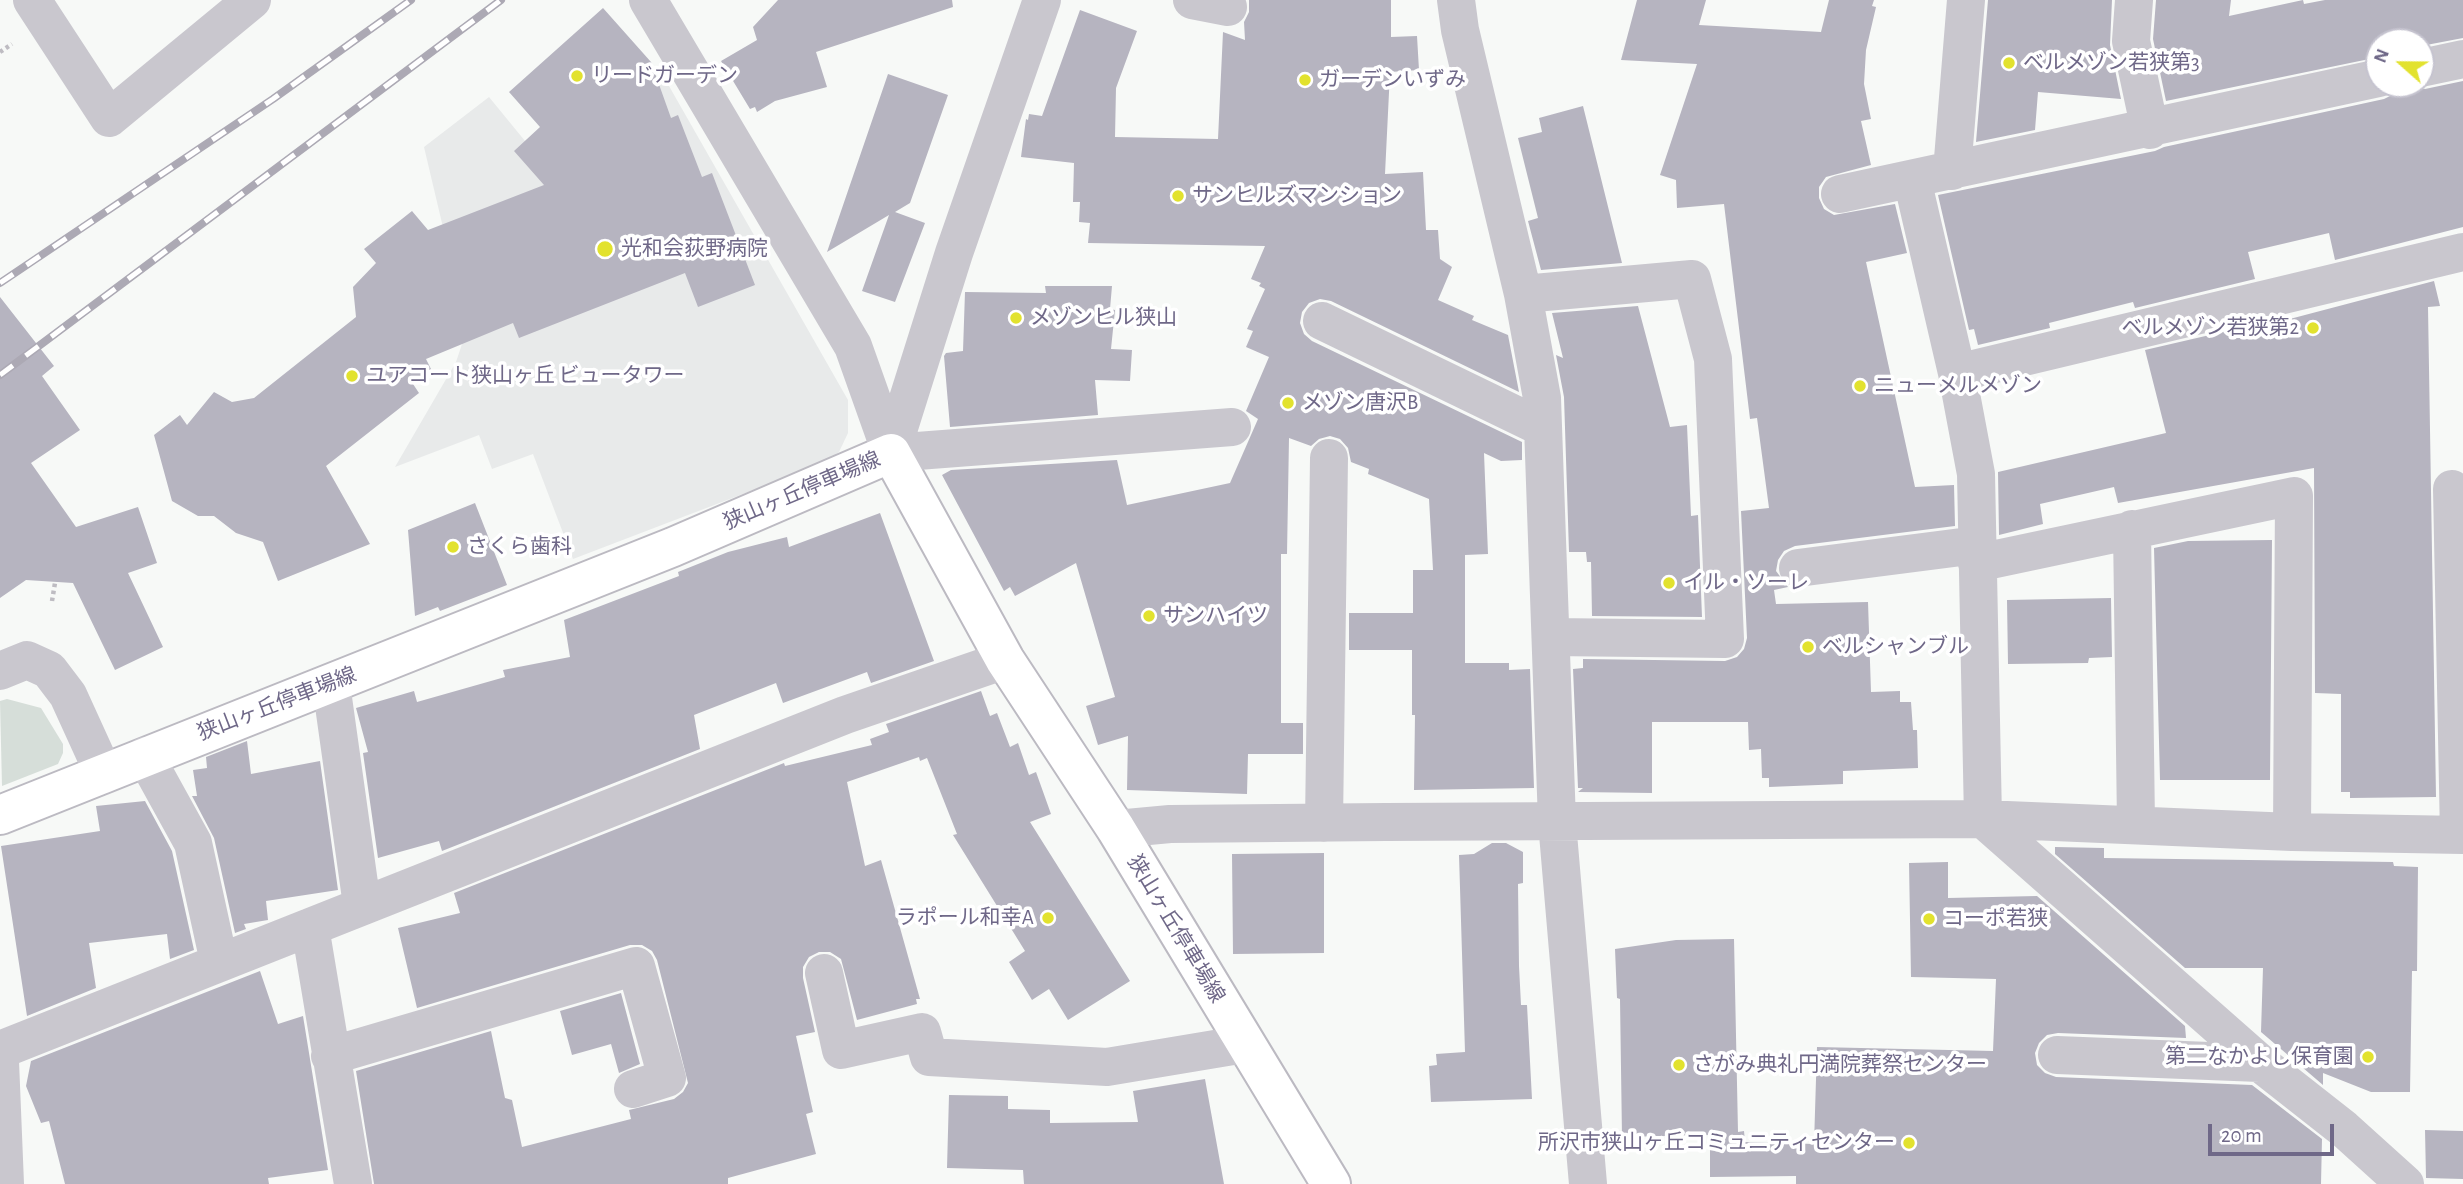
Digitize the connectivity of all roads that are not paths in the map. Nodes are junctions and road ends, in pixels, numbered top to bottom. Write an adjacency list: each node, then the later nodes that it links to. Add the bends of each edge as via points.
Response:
1 (32, 0): 2 (street, via 109,118)
2 (252, 0)
3 (648, 0): 21 (street, via 853,346)
4 (1042, 0): 21 (street)
5 (1456, 0): 16 (street)
6 (1966, 0): 12 (street)
7 (2134, 0): 11 (street, via 2131,41)
8 (2463, 59): 9 (street)
9 (2435, 65)
10 (2365, 81): 11 (street)
11 (2150, 130): 12 (street)
12 (1952, 171): 13 (street)
13 (1912, 179): 14 (street); 18 (street)
14 (1840, 194)
15 (2463, 252): 18 (street)
16 (1523, 293): 20 (street); 27 (street, via 1692,279 1713,359 1725,639)
17 (1322, 321): 20 (street)
18 (1957, 373): 25 (street, via 1976,474)
19 (1232, 427): 21 (street)
20 (1543, 428): 27 (street)
21 (891, 453): 28 (main road, 狭山ヶ丘停車場線); 30 (main road, 狭山ヶ丘停車場線, via 673,547)
22 (1329, 458): 36 (street)
23 (2452, 489): 40 (street)
24 (2132, 529): 25 (street); 37 (street); 39 (street, via 2294,496)
25 (1977, 554): 26 (street); 34 (street)
26 (1798, 568)
27 (1552, 637): 35 (street)
28 (1005, 660): 38 (main road, 狭山ヶ丘停車場線); 41 (street, via 845,715)
29 (0, 671): 32 (street, via 27,660 49,670 68,695)
30 (331, 684): 31 (main road, 狭山ヶ丘停車場線); 41 (street)
31 (145, 756): 32 (main road, 狭山ヶ丘停車場線); 43 (street, via 193,843)
32 (104, 774): 33 (main road, 狭山ヶ丘停車場線)
33 (0, 815)
34 (1983, 819): 35 (street); 37 (street); 50 (street)
35 (1557, 822): 36 (street); 55 (street)
36 (1324, 823): 38 (street)
37 (2136, 824): 39 (street)
38 (1116, 829): 45 (main road, 狭山ヶ丘停車場線)
39 (2292, 832): 40 (street)
40 (2461, 835)
41 (362, 905): 42 (street)
42 (310, 927): 43 (street); 48 (street)
43 (219, 962): 46 (street)
44 (824, 974): 45 (street, via 841,1050 922,1032 929,1057 1107,1068)
45 (1244, 1044): 54 (main road, 狭山ヶ丘停車場線)
46 (0, 1050)
47 (2057, 1055): 50 (street)
48 (330, 1056): 51 (street, via 636,967 667,1078); 53 (street)
49 (0, 1061): 52 (street)
50 (2260, 1063): 56 (street)
51 (633, 1089)
52 (5, 1184)
53 (353, 1184)
54 (1331, 1184)
55 (1588, 1184)
56 (2405, 1184)

